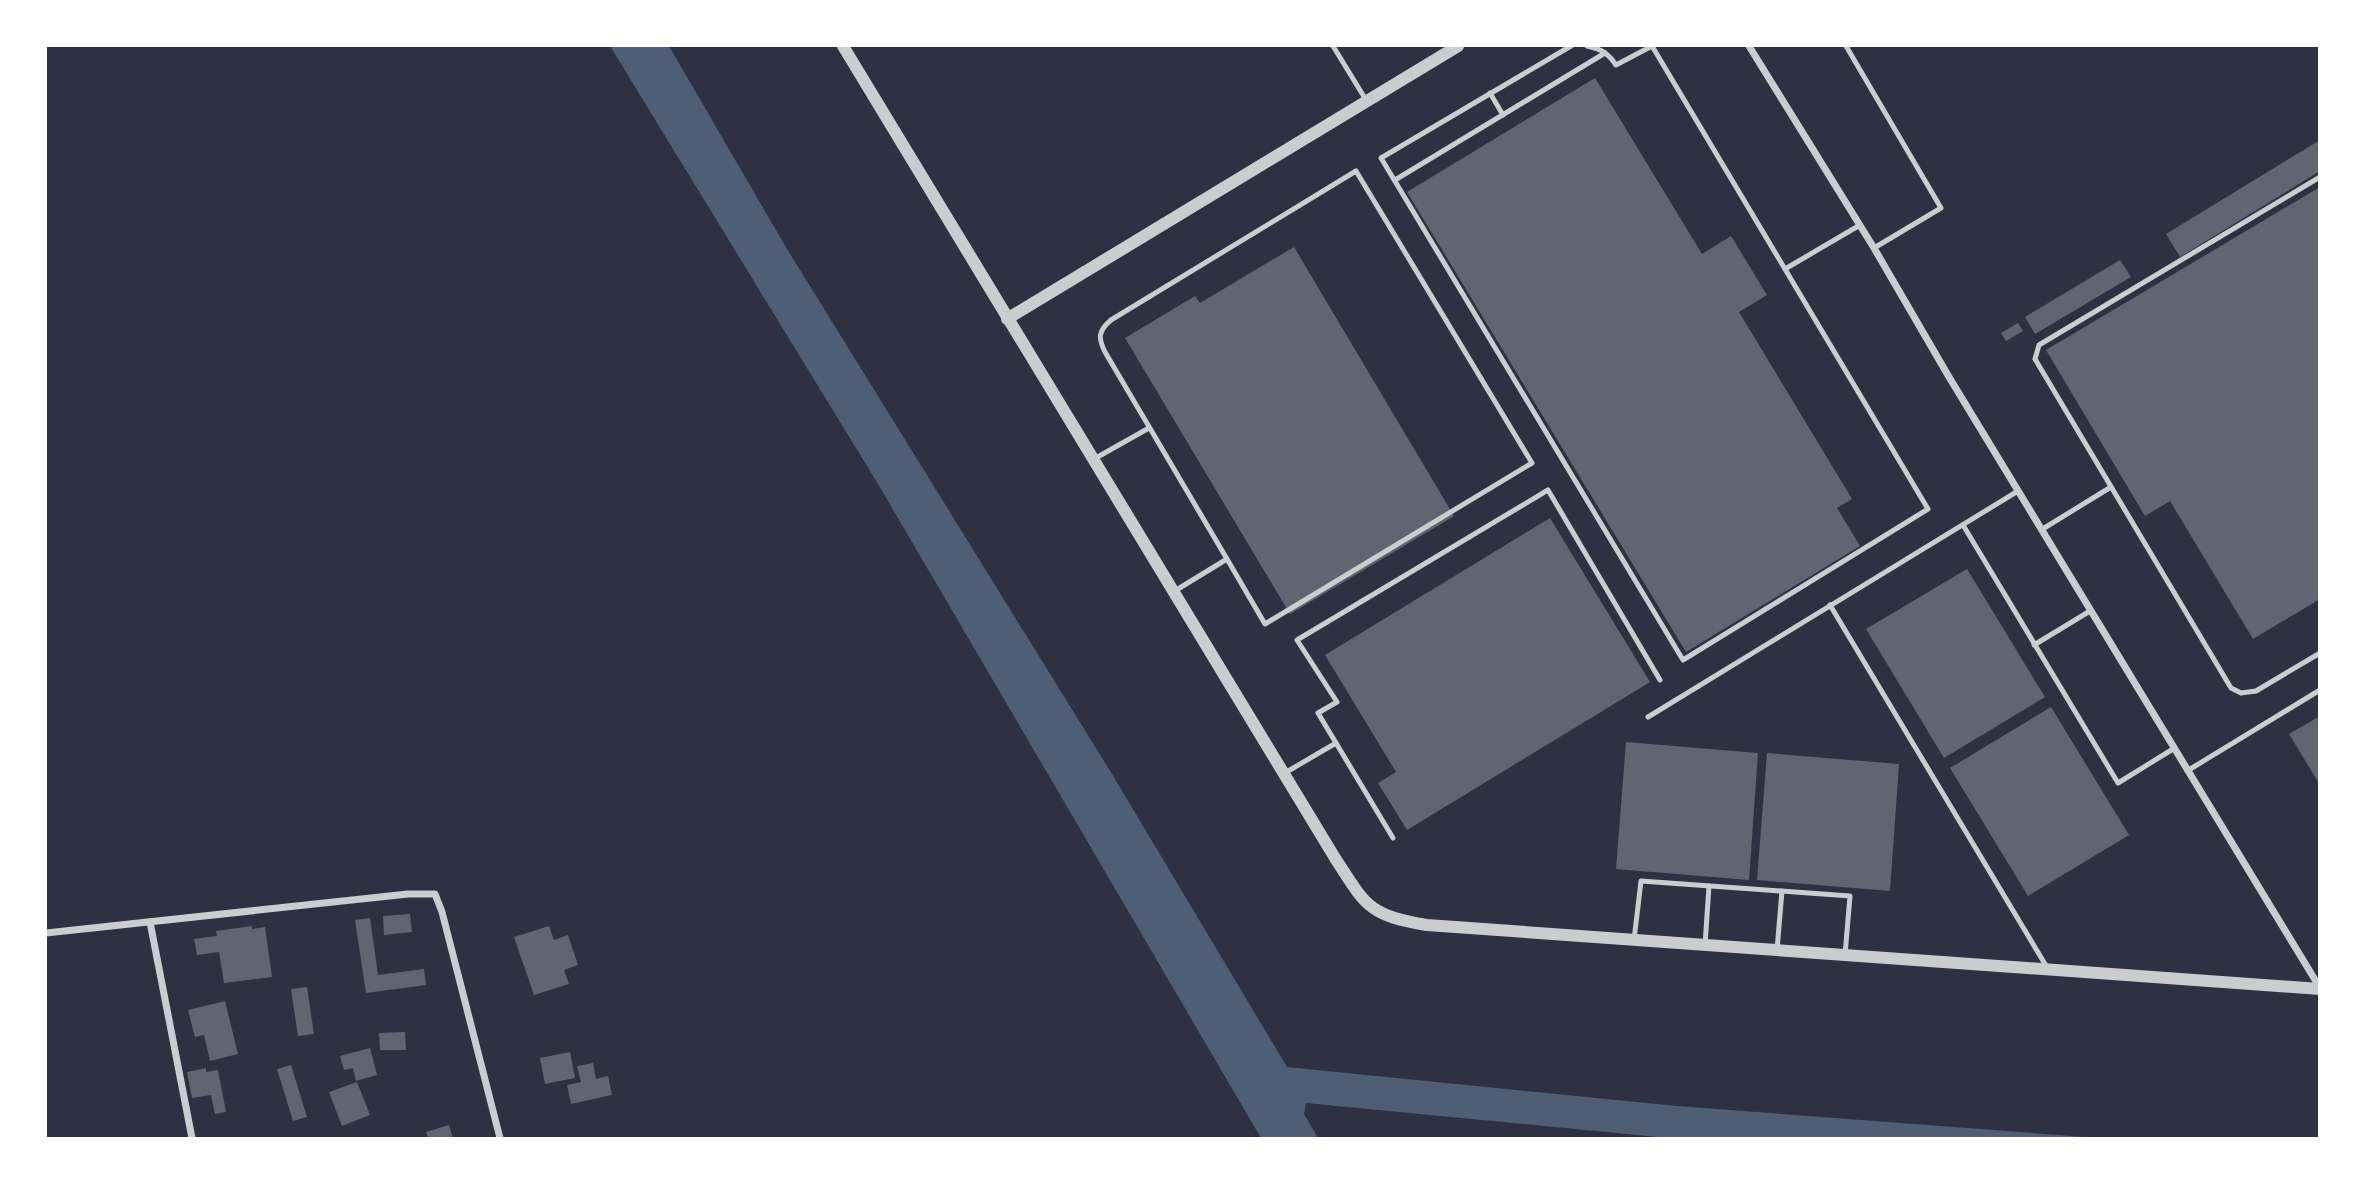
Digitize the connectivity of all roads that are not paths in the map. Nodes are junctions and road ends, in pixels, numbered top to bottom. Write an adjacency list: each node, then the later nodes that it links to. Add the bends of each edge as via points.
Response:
1 (843, 46): 17 (street)
2 (1333, 46): 10 (lane)
3 (1458, 46): 10 (street)
4 (1571, 46): 9 (lane)
5 (1587, 46): 8 (lane)
6 (1749, 46): 14 (street)
7 (1846, 46): 15 (lane, via 1941,208)
8 (1605, 52): 11 (lane); 16 (lane, via 1616,65 1652,46)
9 (1490, 93): 11 (lane); 13 (lane, via 1381,158)
10 (1367, 101): 17 (street)
11 (1503, 115): 13 (lane)
12 (2319, 177): 20 (lane, via 2039,345 2035,359)
13 (1395, 180): 16 (lane, via 1683,660 1928,509)
14 (1860, 225): 15 (street); 16 (lane)
15 (1874, 248): 21 (street)
16 (1785, 269)
17 (1007, 319): 19 (street)
18 (1149, 428): 19 (lane); 24 (lane); 24 (lane, via 1099,340 1104,326 1356,171 1532,463 1265,624)
19 (1093, 460): 25 (street)
20 (2112, 487): 23 (lane); 29 (lane, via 2231,688 2241,693 2256,691)
21 (2018, 491): 22 (lane); 23 (street)
22 (1963, 524): 26 (lane); 28 (lane)
23 (2041, 530): 27 (street)
24 (1227, 559): 25 (lane)
25 (1173, 592): 36 (street)
26 (1830, 605): 32 (lane); 46 (lane)
27 (2090, 611): 28 (lane); 34 (street)
28 (2034, 645): 34 (lane, via 2118,783)
29 (2319, 653)
30 (1660, 680): 33 (lane, via 1548,490 1297,640 1337,702 1318,713)
31 (2319, 690): 35 (lane)
32 (1648, 718)
33 (1336, 743): 36 (lane); 37 (lane)
34 (2173, 749): 35 (street)
35 (2187, 771): 47 (street)
36 (1283, 774): 42 (street, via 1364,902 1394,920)
37 (1393, 838)
38 (1709, 886): 39 (lane); 42 (lane, via 1641,881); 43 (lane)
39 (1782, 891): 44 (lane); 45 (lane, via 1850,896)
40 (149, 922): 41 (street); 48 (street); 49 (street, via 432,893 442,912)
41 (46, 933)
42 (1634, 940): 43 (street)
43 (1705, 945): 44 (street)
44 (1777, 950): 45 (street)
45 (1845, 955): 46 (street)
46 (2048, 970): 47 (street)
47 (2319, 988)
48 (192, 1139)
49 (500, 1139)

